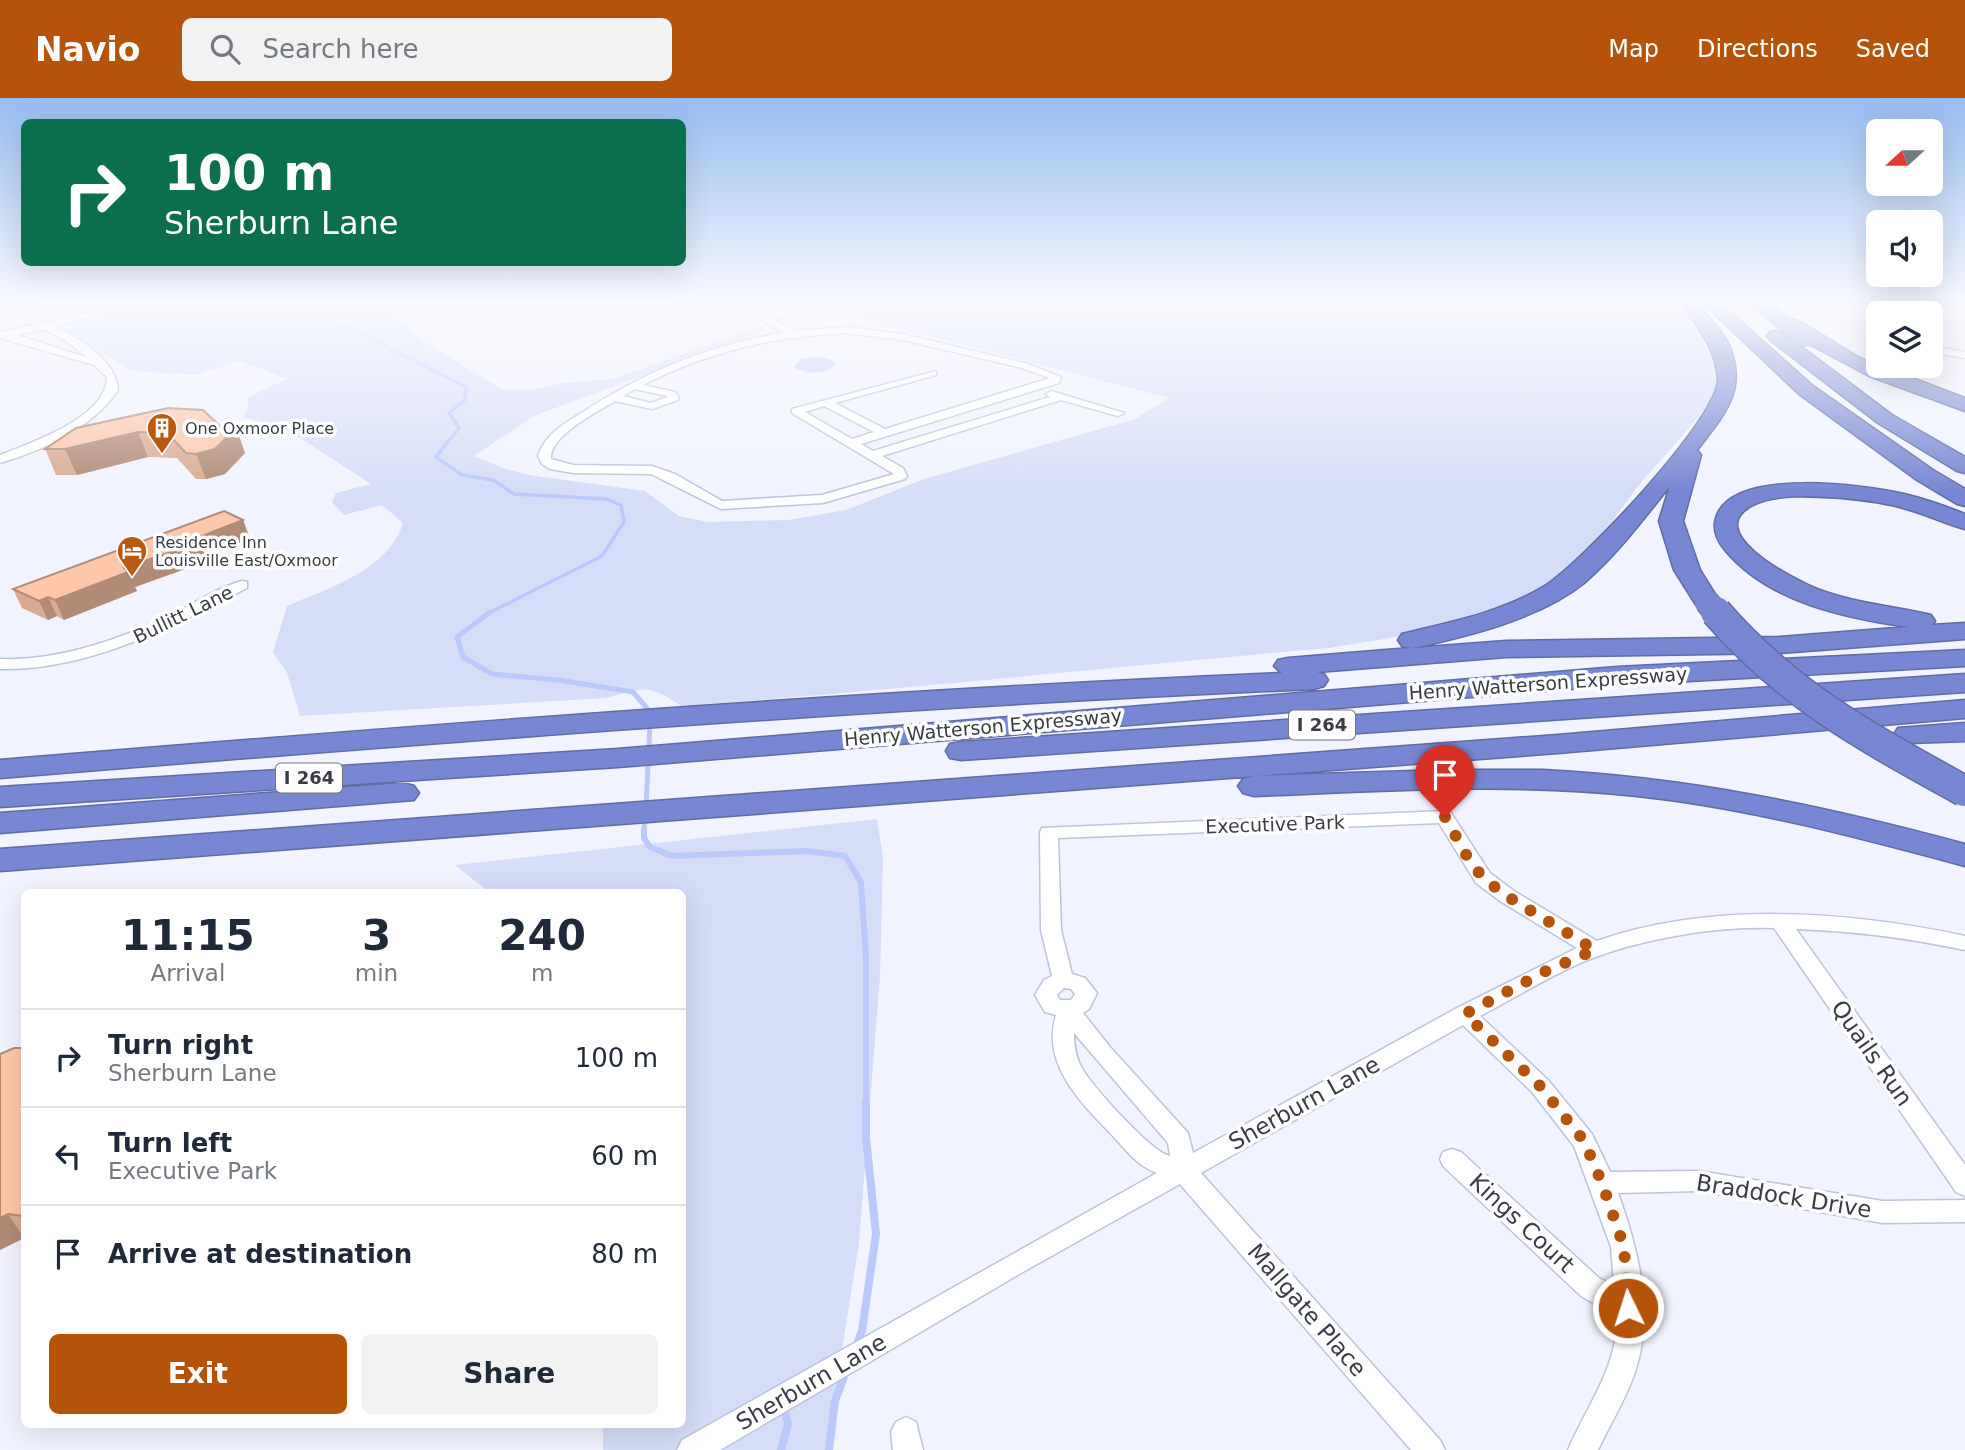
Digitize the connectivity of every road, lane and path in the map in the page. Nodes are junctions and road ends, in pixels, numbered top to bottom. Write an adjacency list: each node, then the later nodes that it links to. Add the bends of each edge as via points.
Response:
1 (101, 367): 22 (street, via 112,378 113,387 94,411 59,434)
2 (682, 367): 10 (street)
3 (1017, 367): 11 (street, via 1056,377)
4 (1726, 367): 18 (highway, via 1728,381 1719,409)
5 (1781, 367): 24 (highway, via 1806,390)
6 (1817, 367): 23 (highway, via 1859,401)
7 (1839, 367): 20 (highway)
8 (1867, 367): 15 (highway)
9 (932, 373): 14 (street)
10 (634, 386): 12 (street); 12 (street, via 674,398 652,406)
11 (1032, 387): 13 (street); 17 (street)
12 (613, 397): 21 (street, via 550,443 544,451 546,461 573,469 664,473 709,501 739,506 823,499 901,476)
13 (1061, 397): 16 (street); 21 (street)
14 (825, 403): 17 (street); 19 (street, via 796,411)
15 (1965, 405)
16 (1118, 413)
17 (884, 433): 19 (street)
18 (1695, 437): 31 (highway, via 1615,537 1575,577 1550,594 1472,627); 42 (highway, bridge, via 1671,520 1687,570 1707,602 1754,654 1793,687 1850,727)
19 (851, 443): 21 (street)
20 (1965, 450)
21 (872, 455)
22 (0, 459)
23 (1965, 466)
24 (1965, 499)
25 (1965, 522): 27 (highway, via 1905,501 1832,490 1796,490 1750,499 1731,510 1725,524 1729,540 1746,559 1785,584 1881,616)
26 (242, 585): 30 (street, Bullitt Lane, via 155,631 108,648)
27 (1965, 625)
28 (1965, 631): 31 (highway, via 1780,645 1506,649)
29 (1965, 658): 32 (highway, Henry Watterson Expressway / I 264)
30 (0, 664)
31 (1217, 670): 35 (highway, via 1067,675)
32 (1617, 676): 35 (highway, via 1207,684); 38 (highway, Henry Watterson Expressway / I 264)
33 (1965, 683): 38 (highway, Henry Watterson Expressway / I 264)
34 (1965, 709): 37 (highway)
35 (685, 715): 40 (highway)
36 (1965, 732): 37 (highway)
37 (1558, 744): 41 (highway)
38 (681, 762): 39 (highway, Henry Watterson Expressway / I 264)
39 (617, 767): 43 (highway, Henry Watterson Expressway / I 264); 44 (highway, Henry Watterson Expressway / I 264)
40 (0, 769)
41 (900, 791): 45 (highway, via 1561,781 1718,798); 46 (highway)
42 (1964, 792)
43 (0, 797)
44 (0, 823)
45 (1965, 855)
46 (0, 860)
47 (1779, 921): 48 (street, Sherburn Lane, via 1913,932); 49 (street, Sherburn Lane, via 1672,930); 55 (street, Quails Run)
48 (1965, 943)
49 (1595, 950): 50 (street, Executive Park, via 1483,878 1445,817 1049,832 1051,930 1063,980 1051,985 1046,995 1053,1006); 51 (street, Sherburn Lane)
50 (1068, 1009): 53 (street, Executive Park, via 1180,1140); 53 (street, via 1061,1027 1065,1048 1070,1069 1084,1091 1153,1161)
51 (1465, 1014): 53 (street, Sherburn Lane); 54 (street, via 1540,1086 1584,1141)
52 (1452, 1158): 57 (street, Kings Court, via 1590,1287)
53 (1183, 1170): 58 (street, Sherburn Lane); 59 (street, Mallgate Place)
54 (1602, 1183): 56 (street, Braddock Drive, via 1699,1181 1883,1212); 57 (street, via 1624,1247)
55 (1965, 1185)
56 (1965, 1211)
57 (1628, 1308): 60 (street, via 1631,1329 1621,1371)
58 (692, 1450)
59 (1430, 1450)
60 (1583, 1450)

